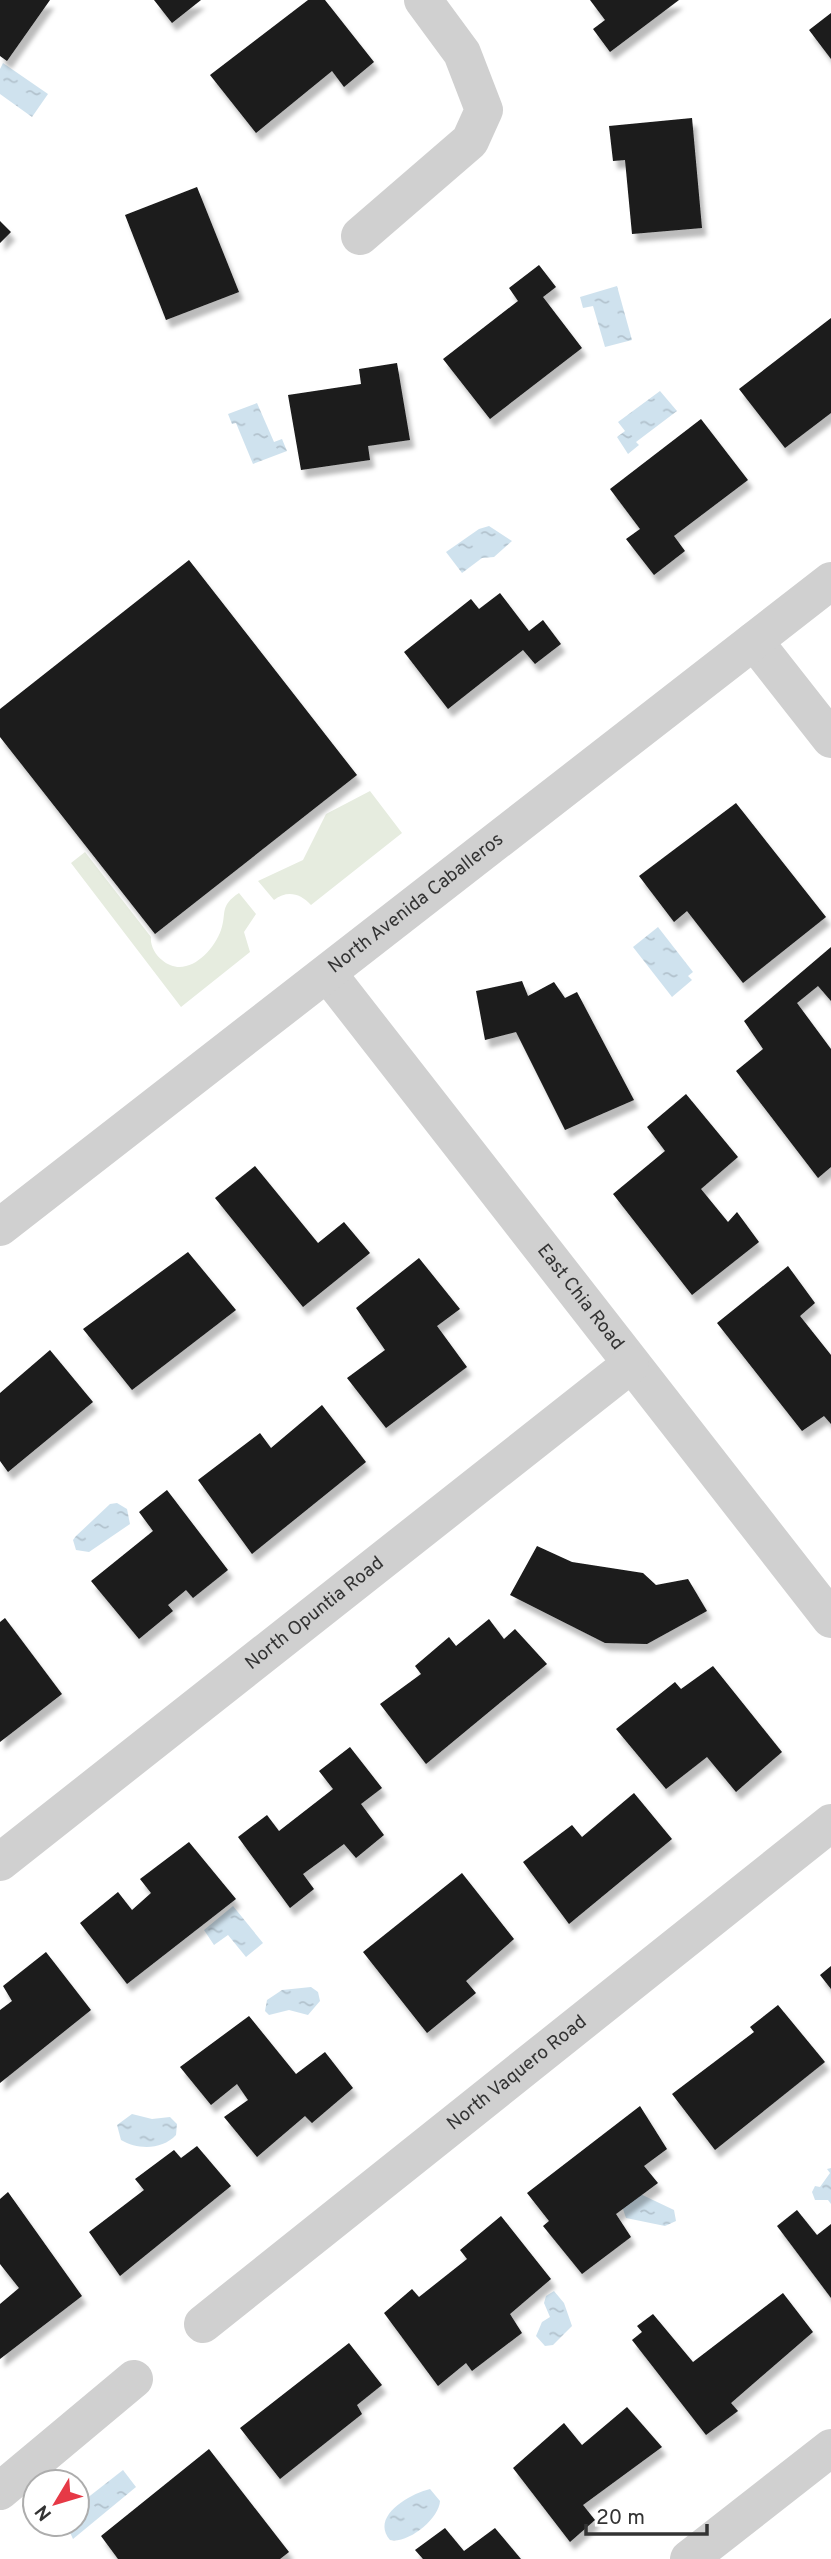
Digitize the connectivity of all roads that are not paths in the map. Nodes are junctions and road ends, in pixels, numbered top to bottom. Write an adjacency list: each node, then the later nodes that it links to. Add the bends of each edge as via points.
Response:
1 (422, 0): 2 (street, via 463,53 484,110 470,141)
2 (360, 236)
3 (831, 581): 4 (street, North Avenida Caballeros)
4 (754, 641): 5 (street); 6 (street, North Avenida Caballeros)
5 (831, 739)
6 (328, 974): 7 (street, North Avenida Caballeros); 8 (street, East Chia Road)
7 (0, 1227)
8 (630, 1364): 9 (street, East Chia Road); 11 (street, North Opuntia Road)
9 (831, 1619)
10 (831, 1823): 12 (street, North Vaquero Road)
11 (0, 1862)
12 (203, 2324)
13 (134, 2379): 15 (street)
14 (831, 2448): 16 (street)
15 (0, 2491)
16 (689, 2559)

